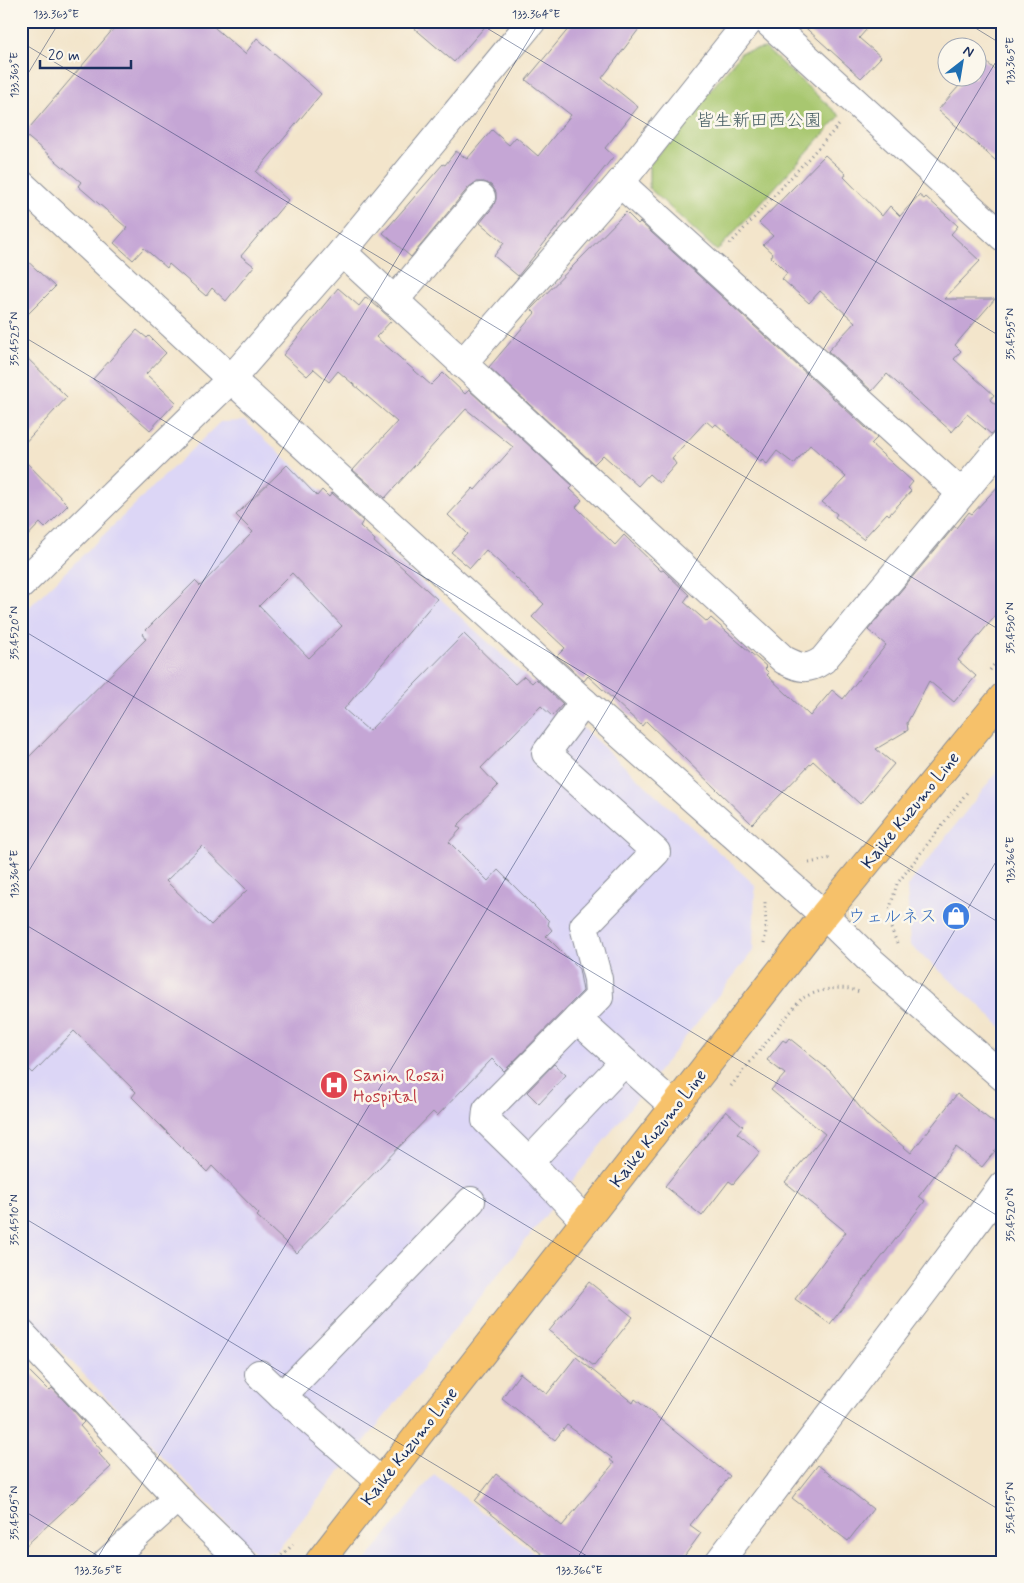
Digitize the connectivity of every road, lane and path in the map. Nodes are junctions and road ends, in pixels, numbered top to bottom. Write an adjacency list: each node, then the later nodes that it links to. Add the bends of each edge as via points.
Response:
1 (532, 21): 9 (street)
2 (749, 21): 5 (street)
3 (767, 21): 8 (street)
4 (840, 124): 10 (path)
5 (620, 182): 10 (street); 12 (street)
6 (21, 184): 13 (street)
7 (481, 197): 11 (street)
8 (1003, 237)
9 (342, 252): 11 (street); 13 (street)
10 (711, 265): 15 (street)
11 (394, 301): 12 (street)
12 (462, 364): 15 (street, via 784,660 798,667 815,665 822,660)
13 (231, 379): 16 (street); 20 (street)
14 (1003, 444): 15 (street)
15 (962, 493)
16 (21, 585)
17 (1003, 654): 18 (path)
18 (984, 676)
19 (1003, 697): 26 (main road, Kaike Kuzumo Line)
20 (584, 702): 26 (street); 31 (street, via 546,753 656,852 584,926 598,979 599,997)
21 (968, 791): 25 (path)
22 (839, 854): 23 (path)
23 (804, 864)
24 (891, 885): 25 (path)
25 (895, 888): 27 (path, via 890,908 891,928)
26 (824, 915): 33 (street, via 872,962); 35 (main road, Kaike Kuzumo Line)
27 (899, 945)
28 (800, 993): 30 (path)
29 (862, 994): 30 (path, via 856,990 839,989)
30 (805, 997): 34 (path)
31 (578, 1019): 32 (street); 36 (street, via 487,1110 486,1120)
32 (624, 1062): 35 (street); 36 (street)
33 (1003, 1077)
34 (726, 1093)
35 (675, 1107): 39 (main road, Kaike Kuzumo Line)
36 (529, 1162): 39 (street)
37 (1003, 1185): 50 (street)
38 (470, 1200): 42 (street)
39 (585, 1221): 43 (main road, Kaike Kuzumo Line)
40 (21, 1333): 44 (street)
41 (259, 1374): 42 (street)
42 (282, 1396): 43 (street)
43 (381, 1482): 49 (main road, Kaike Kuzumo Line)
44 (177, 1498): 47 (street); 48 (street)
45 (295, 1542): 46 (path, via 276,1558)
46 (270, 1558)
47 (107, 1562)
48 (243, 1562)
49 (319, 1562)
50 (719, 1562)

